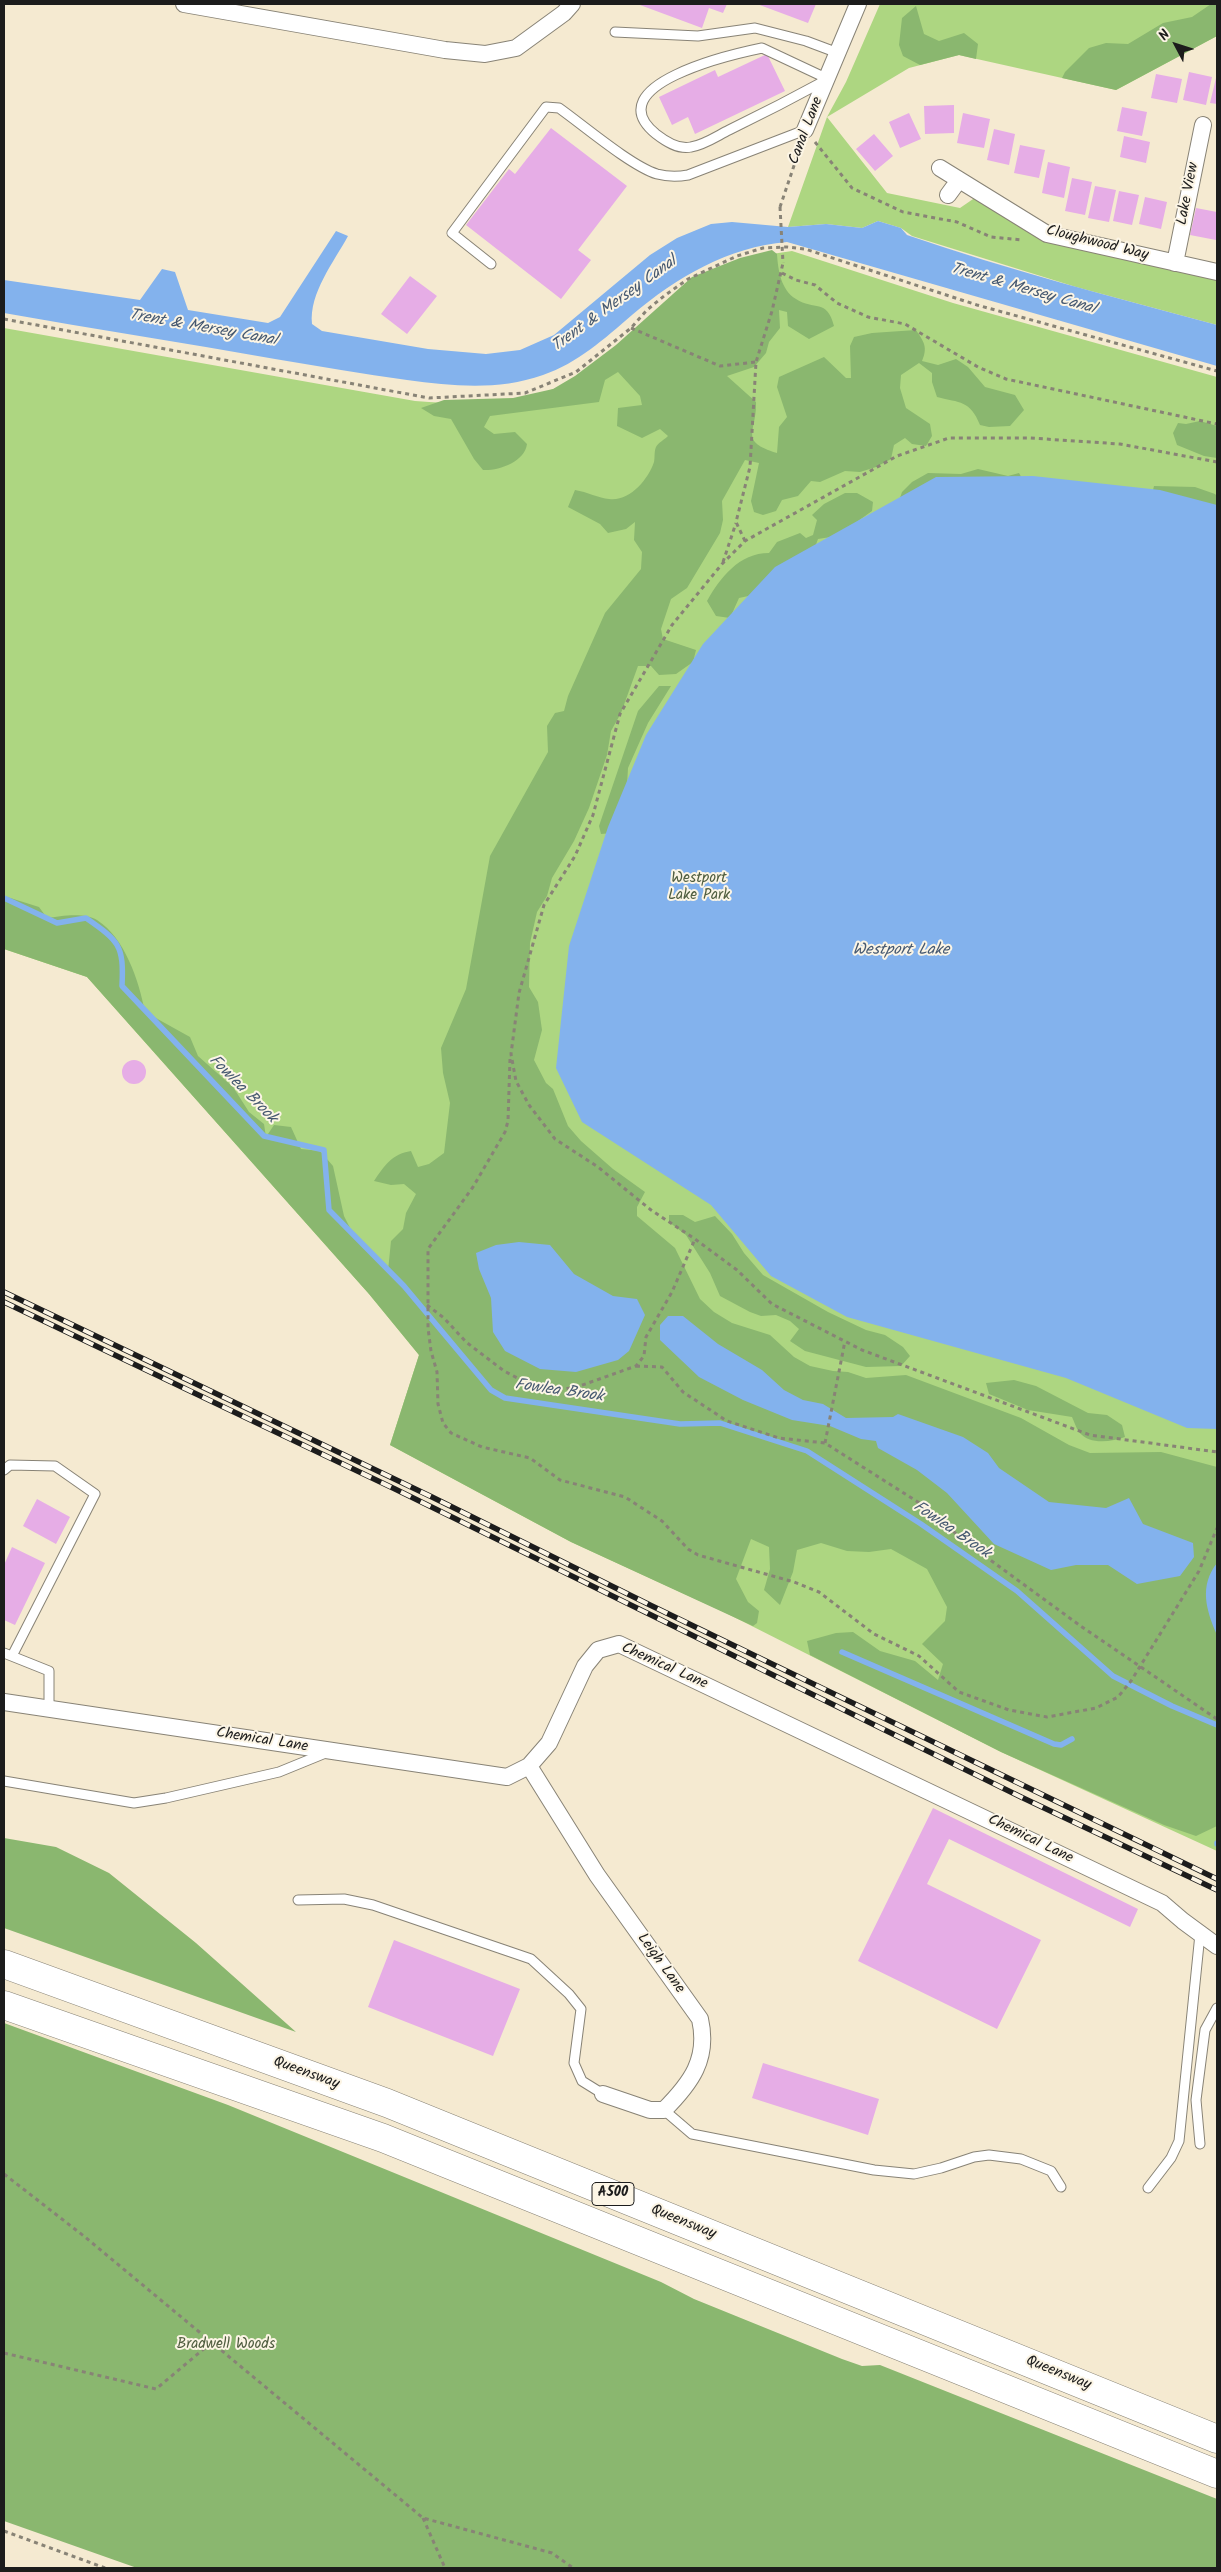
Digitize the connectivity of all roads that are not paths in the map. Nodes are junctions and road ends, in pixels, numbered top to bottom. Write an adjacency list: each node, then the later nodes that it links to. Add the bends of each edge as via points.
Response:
1 (184, 4): 2 (street, via 435,49 485,54 516,48)
2 (572, 4)
3 (858, 4): 5 (street, Canal Lane)
4 (615, 32): 5 (lane, via 698,36 755,28)
5 (838, 53): 6 (street, Canal Lane)
6 (828, 79): 6 (lane, via 690,148 667,142 643,119 641,107 645,96 658,83 746,51 769,50); 8 (street, Canal Lane)
7 (1203, 125): 12 (street, Lake View)
8 (805, 130): 13 (lane, via 688,175 673,177 656,174 636,164 559,108 546,107 452,233)
9 (940, 168): 10 (street, Cloughwood Way)
10 (959, 180): 11 (street); 12 (street, Cloughwood Way, via 1047,234)
11 (948, 195)
12 (1175, 263): 14 (street, Cloughwood Way)
13 (491, 264)
14 (1217, 272)
15 (4, 1470): 16 (lane, via 10,1465 55,1466 95,1494)
16 (8, 1654): 18 (lane, via 49,1671)
17 (4, 1702): 18 (street, Chemical Lane)
18 (49, 1709): 19 (street, Chemical Lane)
19 (330, 1751): 20 (street, Chemical Lane, via 507,1777); 21 (lane, via 279,1772 134,1803)
20 (529, 1766): 23 (street, Chemical Lane, via 549,1744 585,1666 598,1650 619,1644 1162,1903); 29 (street, Leigh Lane, via 597,1875 700,2019 704,2036 695,2070)
21 (4, 1781)
22 (298, 1900): 28 (lane, via 344,1899 373,1904 531,1959 581,2009 574,2063 582,2081)
23 (1200, 1934): 24 (street, Chemical Lane); 32 (lane, via 1179,2141 1171,2158)
24 (1217, 1946)
25 (4, 1964): 33 (highway, Queensway / A500, via 387,2103)
26 (4, 2005): 34 (highway, A500, via 383,2138)
27 (1217, 2008): 30 (lane, via 1205,2030 1196,2100)
28 (603, 2094): 29 (street, via 650,2110)
29 (664, 2110): 31 (lane, via 692,2134 874,2170 914,2174 989,2155 1021,2160 1051,2171)
30 (1200, 2144)
31 (1061, 2187)
32 (1148, 2188)
33 (1217, 2438)
34 (1217, 2474)

